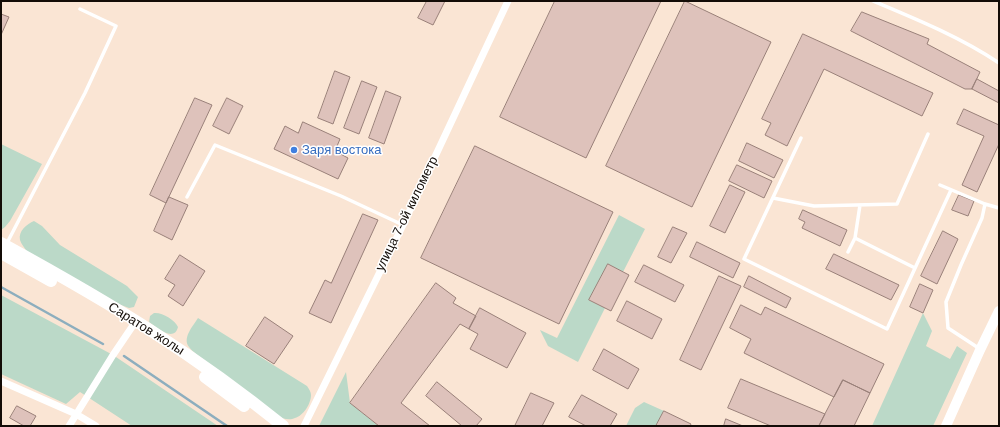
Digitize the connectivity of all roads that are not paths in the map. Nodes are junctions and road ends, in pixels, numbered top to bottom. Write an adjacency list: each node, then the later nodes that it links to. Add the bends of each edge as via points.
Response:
1 (508, 1): 14 (street, улица 7-ой километр)
2 (873, 1): 4 (lane, via 952,36)
3 (80, 9): 16 (lane, via 116,26 85,92)
4 (999, 63)
5 (928, 134): 12 (lane, via 898,204)
6 (802, 138): 10 (lane)
7 (940, 185): 8 (lane)
8 (951, 190): 11 (lane); 18 (lane)
9 (187, 197): 14 (lane, via 215,145 342,196)
10 (773, 198): 12 (lane, via 814,206); 18 (lane, via 744,259 887,329)
11 (985, 204): 13 (lane); 21 (lane, via 982,218 946,302 948,328)
12 (860, 205): 15 (lane)
13 (999, 208)
14 (403, 225): 28 (street, улица 7-ой километр)
15 (854, 238): 17 (lane); 18 (lane)
16 (3, 247): 20 (main road, Саратов жолы, via 85,291)
17 (848, 252)
18 (915, 268)
19 (999, 311): 21 (main road)
20 (134, 324): 23 (street); 26 (main road, Саратов жолы); 27 (main road, Саратов жолы, via 206,368)
21 (980, 350): 29 (main road)
22 (1, 381): 23 (street)
23 (76, 414): 24 (street); 25 (street)
24 (68, 426)
25 (96, 426)
26 (270, 426)
27 (283, 426)
28 (304, 426)
29 (946, 426)

